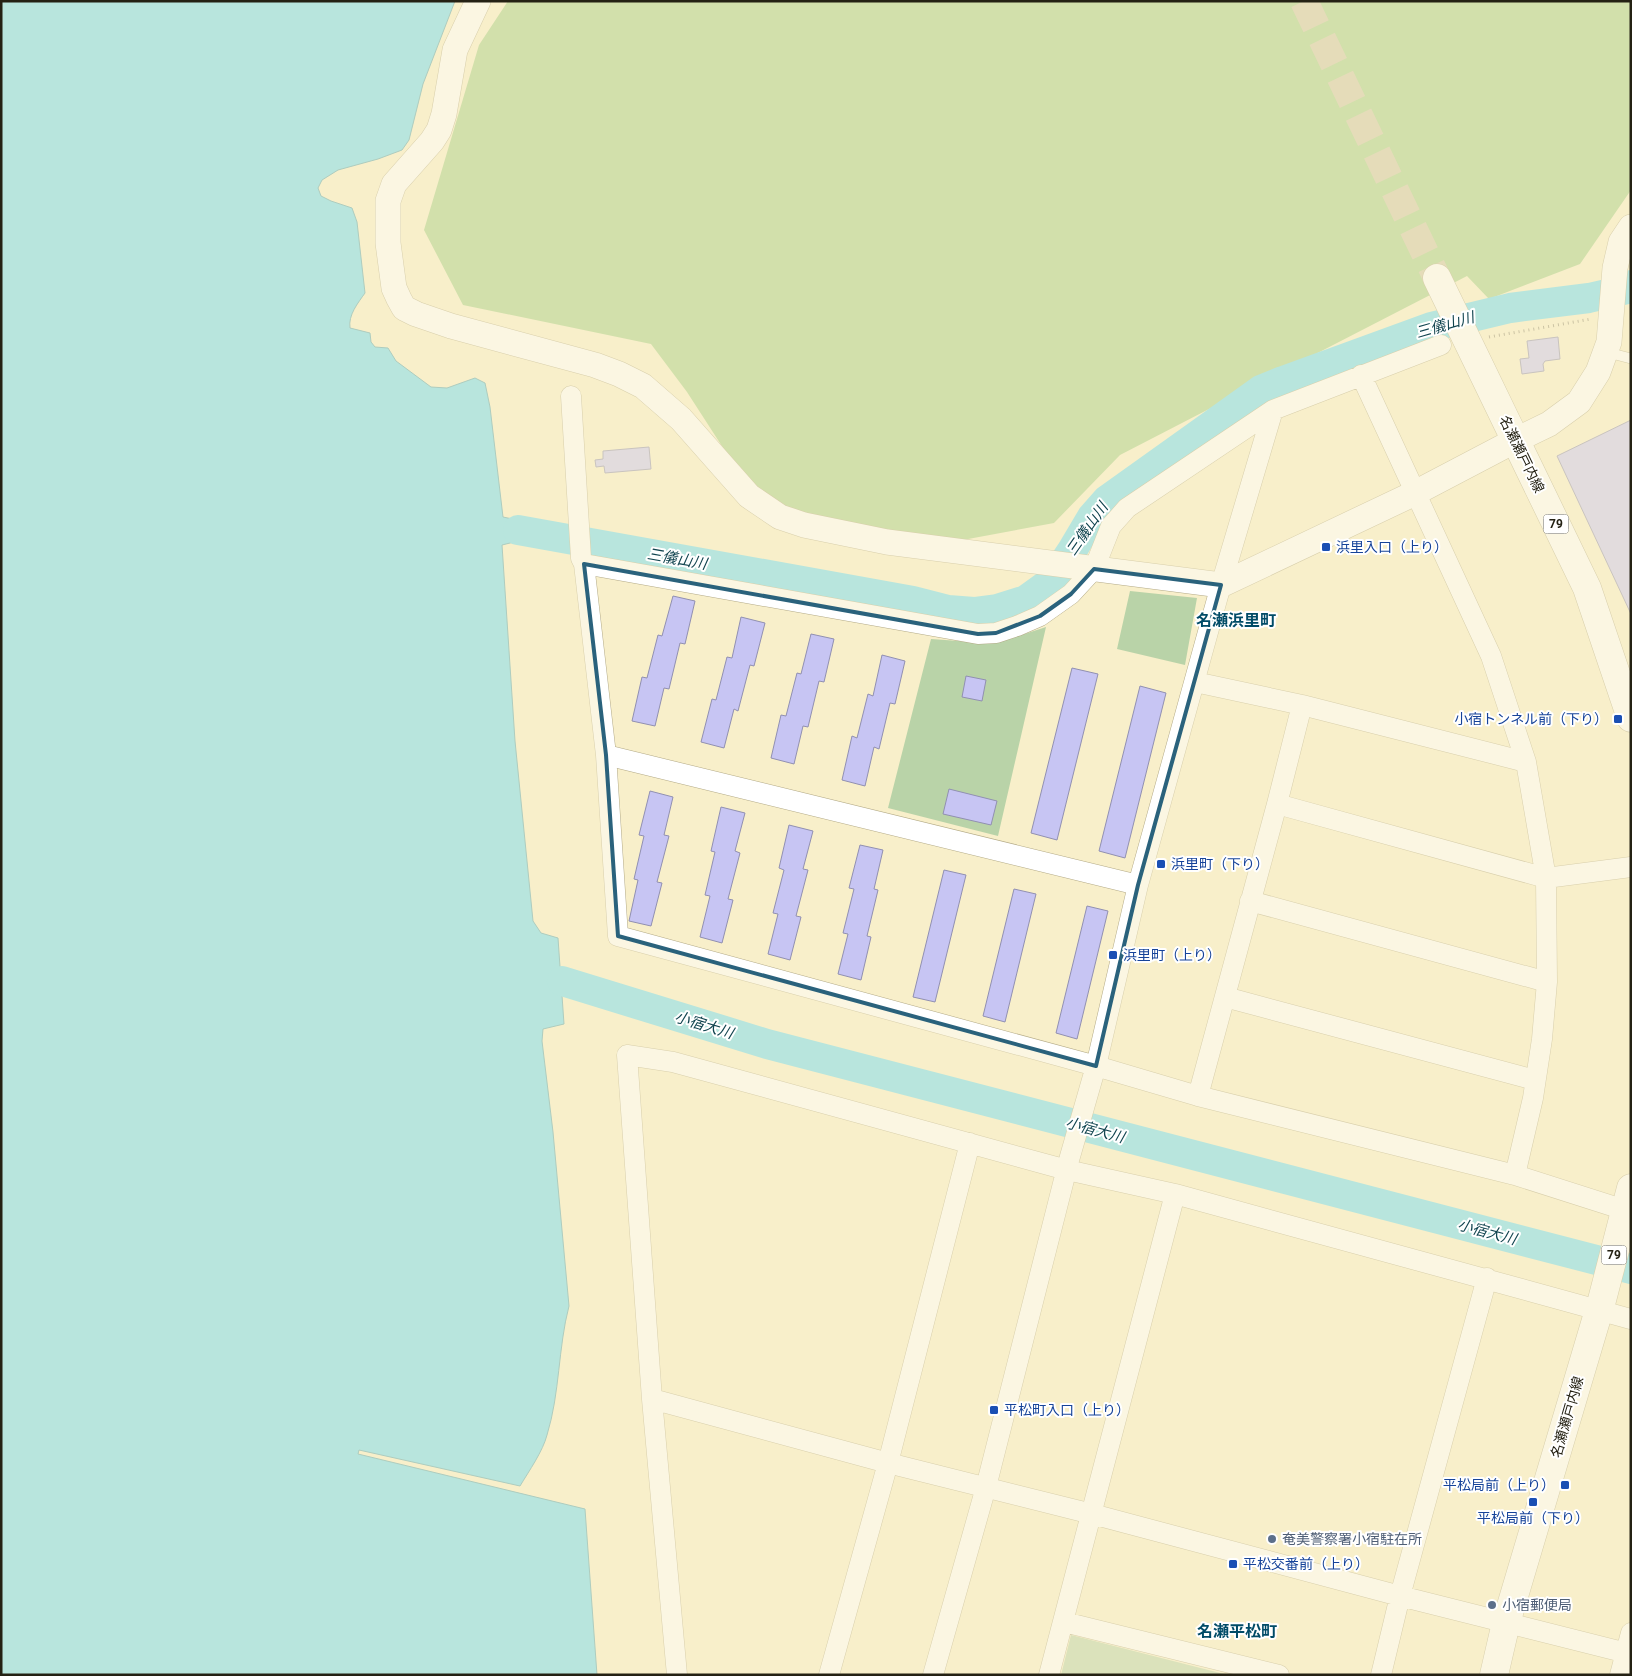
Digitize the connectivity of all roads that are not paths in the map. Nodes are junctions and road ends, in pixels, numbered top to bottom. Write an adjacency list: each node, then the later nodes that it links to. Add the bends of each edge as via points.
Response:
1 (478, 1): 13 (street, via 455,50 439,130 394,184 388,201 388,243 394,288 404,308 451,326 595,365 643,386 680,419 749,496 780,517 887,542)
2 (1631, 227): 5 (street, via 1621,242 1615,268)
3 (1437, 278): 4 (main road, 名瀬瀬戸内線 / 79, via 1450,305)
4 (1458, 341): 7 (street); 10 (main road, 名瀬瀬戸内線 / 79)
5 (1606, 351): 6 (lane); 10 (street, via 1598,372 1579,402 1549,424)
6 (1630, 359)
7 (1361, 375): 9 (street); 11 (street)
8 (571, 396): 12 (street)
9 (1273, 410): 13 (street, via 1127,508 1111,526); 14 (street)
10 (1516, 440): 11 (street); 17 (main road, 名瀬瀬戸内線 / 79, via 1588,588)
11 (1415, 493): 14 (street); 19 (street, via 1491,656)
12 (582, 561): 13 (street, via 978,634 1017,626 1040,616 1071,594); 18 (street)
13 (1091, 568): 14 (street)
14 (1221, 585): 15 (street)
15 (1195, 682): 16 (street); 23 (street)
16 (1302, 705): 19 (street); 20 (street)
17 (1631, 718)
18 (606, 755): 23 (street); 27 (street, via 618,936)
19 (1526, 762): 22 (street)
20 (1277, 804): 22 (street); 24 (street)
21 (1631, 867): 22 (street)
22 (1546, 878): 25 (street)
23 (1138, 885): 27 (street)
24 (1250, 900): 25 (street); 26 (street)
25 (1548, 982): 28 (street)
26 (1225, 997): 28 (street); 29 (street)
27 (1094, 1072): 29 (street); 31 (street)
28 (1535, 1080): 32 (street)
29 (1198, 1096): 32 (street)
30 (970, 1143): 31 (street); 38 (street, via 673,1062 627,1055); 39 (street)
31 (1068, 1165): 33 (street); 40 (street)
32 (1515, 1175): 34 (street)
33 (1175, 1194): 35 (street); 41 (street)
34 (1629, 1204): 36 (main road, 名瀬瀬戸内線 / 79)
35 (1486, 1278): 36 (street); 42 (street)
36 (1600, 1305): 37 (street); 44 (main road, 名瀬瀬戸内線 / 79)
37 (1631, 1319)
38 (652, 1399): 39 (street); 48 (street)
39 (888, 1463): 40 (street); 49 (street)
40 (986, 1488): 41 (street); 50 (street)
41 (1092, 1514): 42 (street); 43 (street)
42 (1400, 1596): 44 (street); 53 (street)
43 (1064, 1622): 47 (street); 51 (street)
44 (1506, 1623): 46 (street); 54 (main road, 名瀬瀬戸内線 / 79)
45 (1631, 1633): 46 (street)
46 (1628, 1653): 55 (street)
47 (1255, 1672): 52 (street)
48 (677, 1675)
49 (829, 1675)
50 (933, 1675)
51 (1049, 1675)
52 (1279, 1675)
53 (1381, 1675)
54 (1494, 1675)
55 (1620, 1675)

